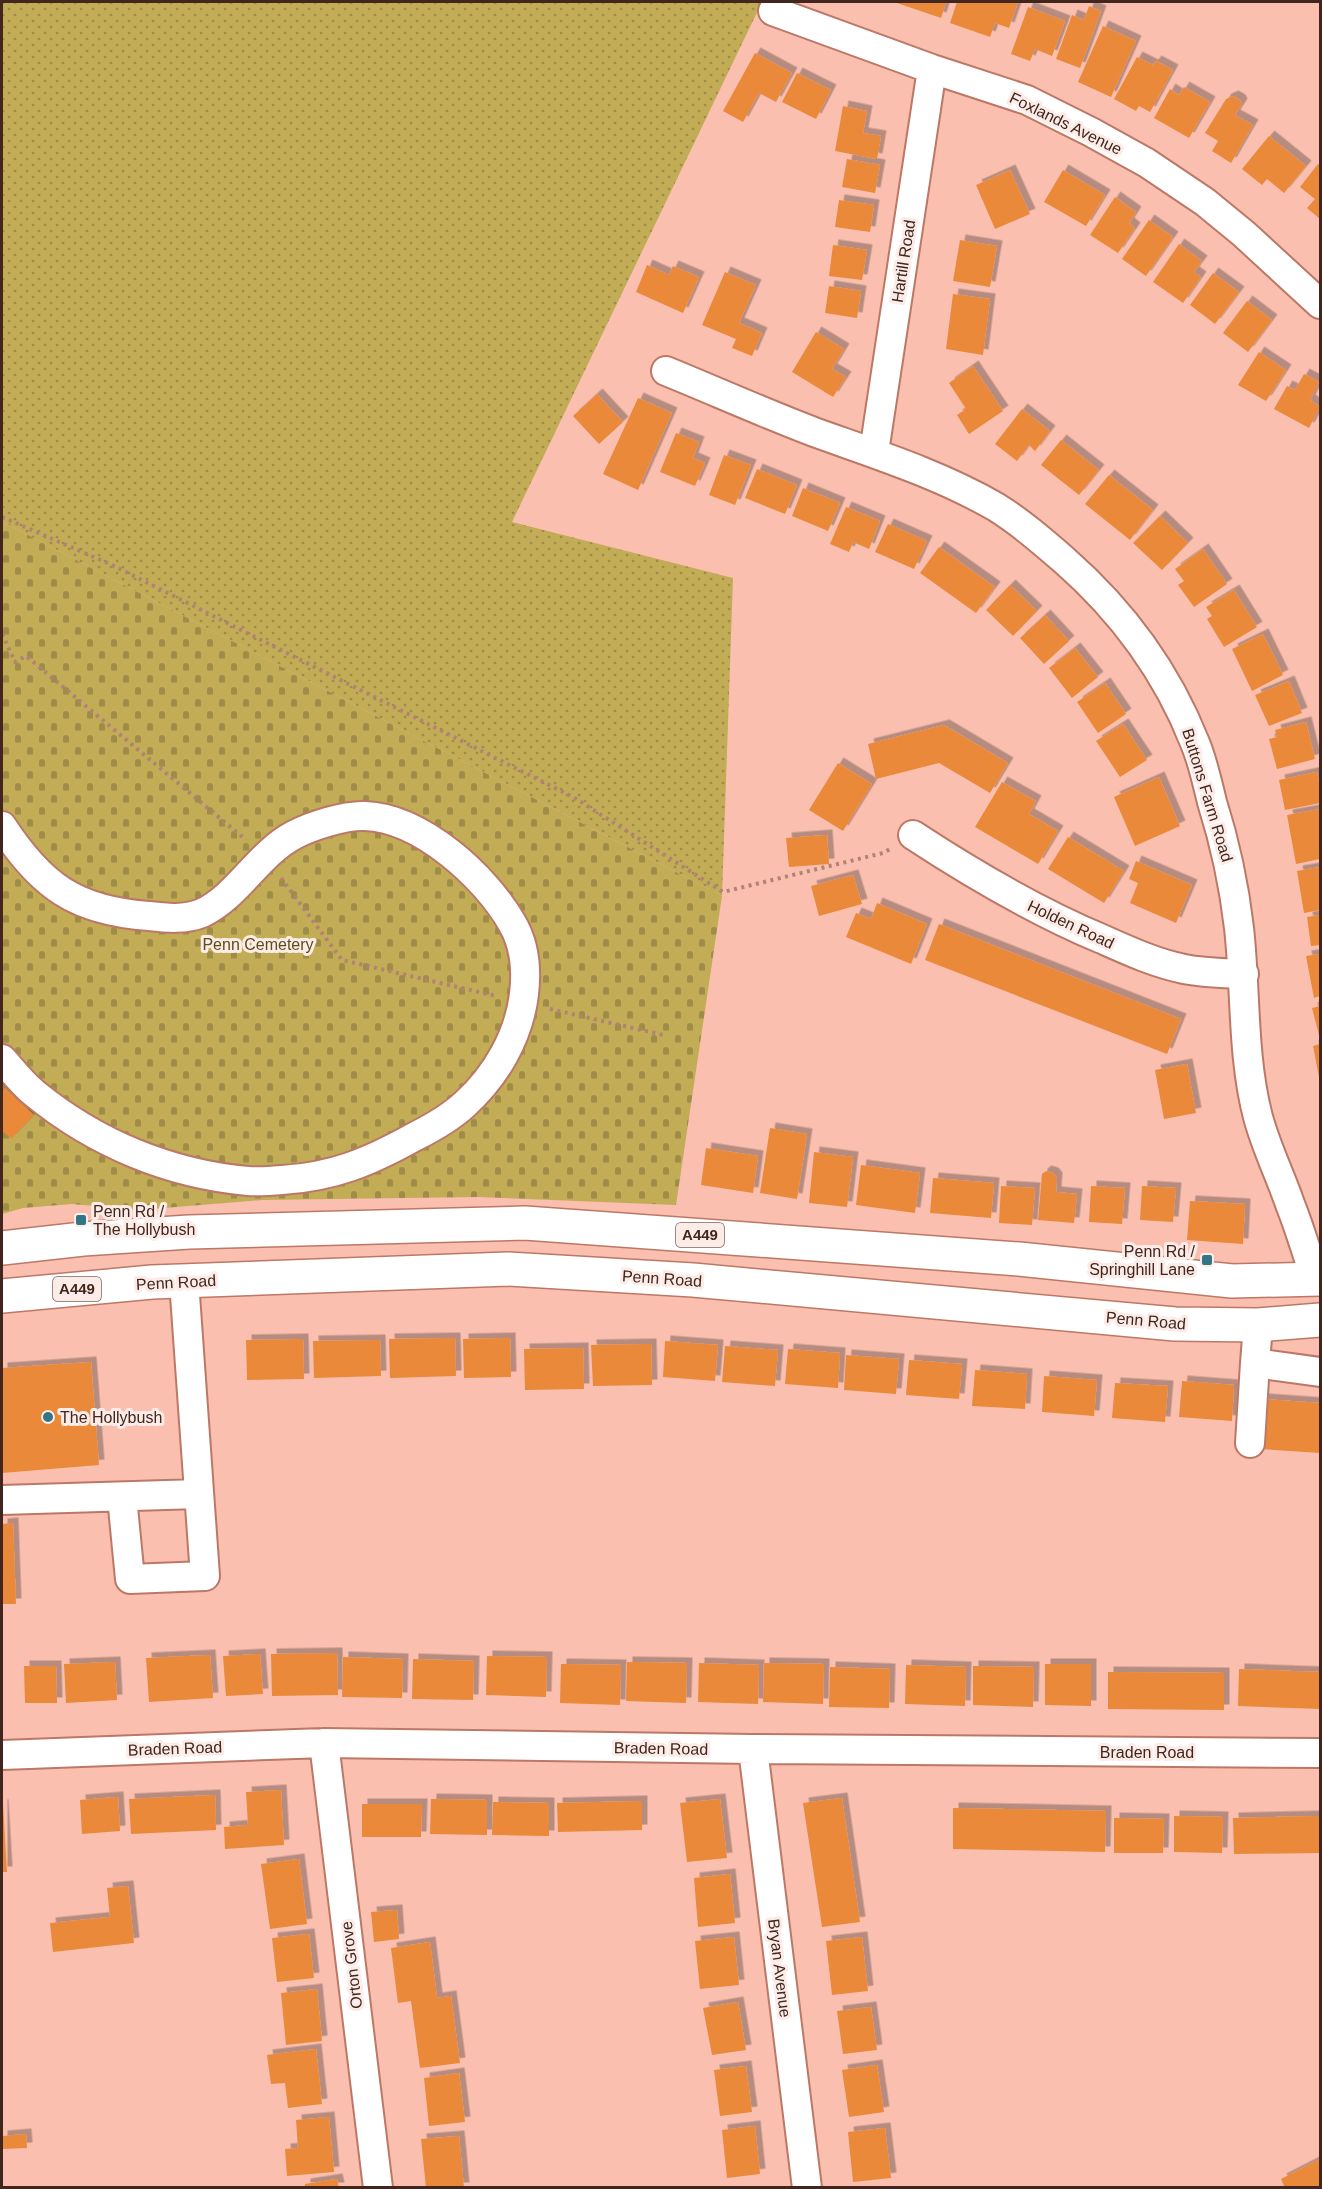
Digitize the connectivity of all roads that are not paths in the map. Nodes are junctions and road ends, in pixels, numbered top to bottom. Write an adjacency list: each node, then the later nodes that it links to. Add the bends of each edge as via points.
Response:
1 (773, 11): 2 (street, Foxlands Avenue)
2 (932, 69): 3 (street, Foxlands Avenue, via 1027,100 1147,164 1205,202); 5 (street, Hartill Road)
3 (1320, 304)
4 (666, 371): 5 (street, Buttons Farm Road)
5 (874, 452): 8 (street, Buttons Farm Road, via 996,507 1040,539 1115,611 1151,657 1196,744 1231,870)
6 (2, 826): 9 (street, via 37,871 85,904 116,912 176,918 199,914 217,904 265,857 293,836 332,821 365,816 403,825 460,860 490,890 524,949 526,975 518,1025 505,1053 486,1082 464,1105 436,1126 356,1167 308,1179 251,1182 185,1171 145,1159 66,1116 31,1091)
7 (913, 835): 8 (street, Holden Road, via 1008,894 1128,951 1183,969)
8 (1244, 974): 11 (street, Buttons Farm Road, via 1249,1060 1258,1117)
9 (2, 1059)
10 (2, 1248): 11 (highway, A449, via 189,1232 525,1223 1019,1259 1232,1281)
11 (1318, 1280)
12 (184, 1281): 13 (highway, Penn Road / A449); 15 (highway, Penn Road / A449, via 508,1269 693,1280 1175,1324); 19 (street)
13 (2, 1296)
14 (1320, 1320): 15 (highway, Penn Road / A449)
15 (1258, 1325): 16 (street)
16 (1255, 1363): 17 (street); 18 (street)
17 (1320, 1372)
18 (1250, 1443)
19 (200, 1494): 20 (street); 20 (street, via 206,1576 130,1579)
20 (122, 1497): 21 (street)
21 (2, 1500)
22 (324, 1743): 23 (street, Braden Road); 25 (street, Braden Road); 26 (street, Orton Grove)
23 (753, 1749): 24 (street, Braden Road); 27 (street, Bryan Avenue)
24 (1320, 1753)
25 (2, 1755)
26 (378, 2187)
27 (807, 2187)

